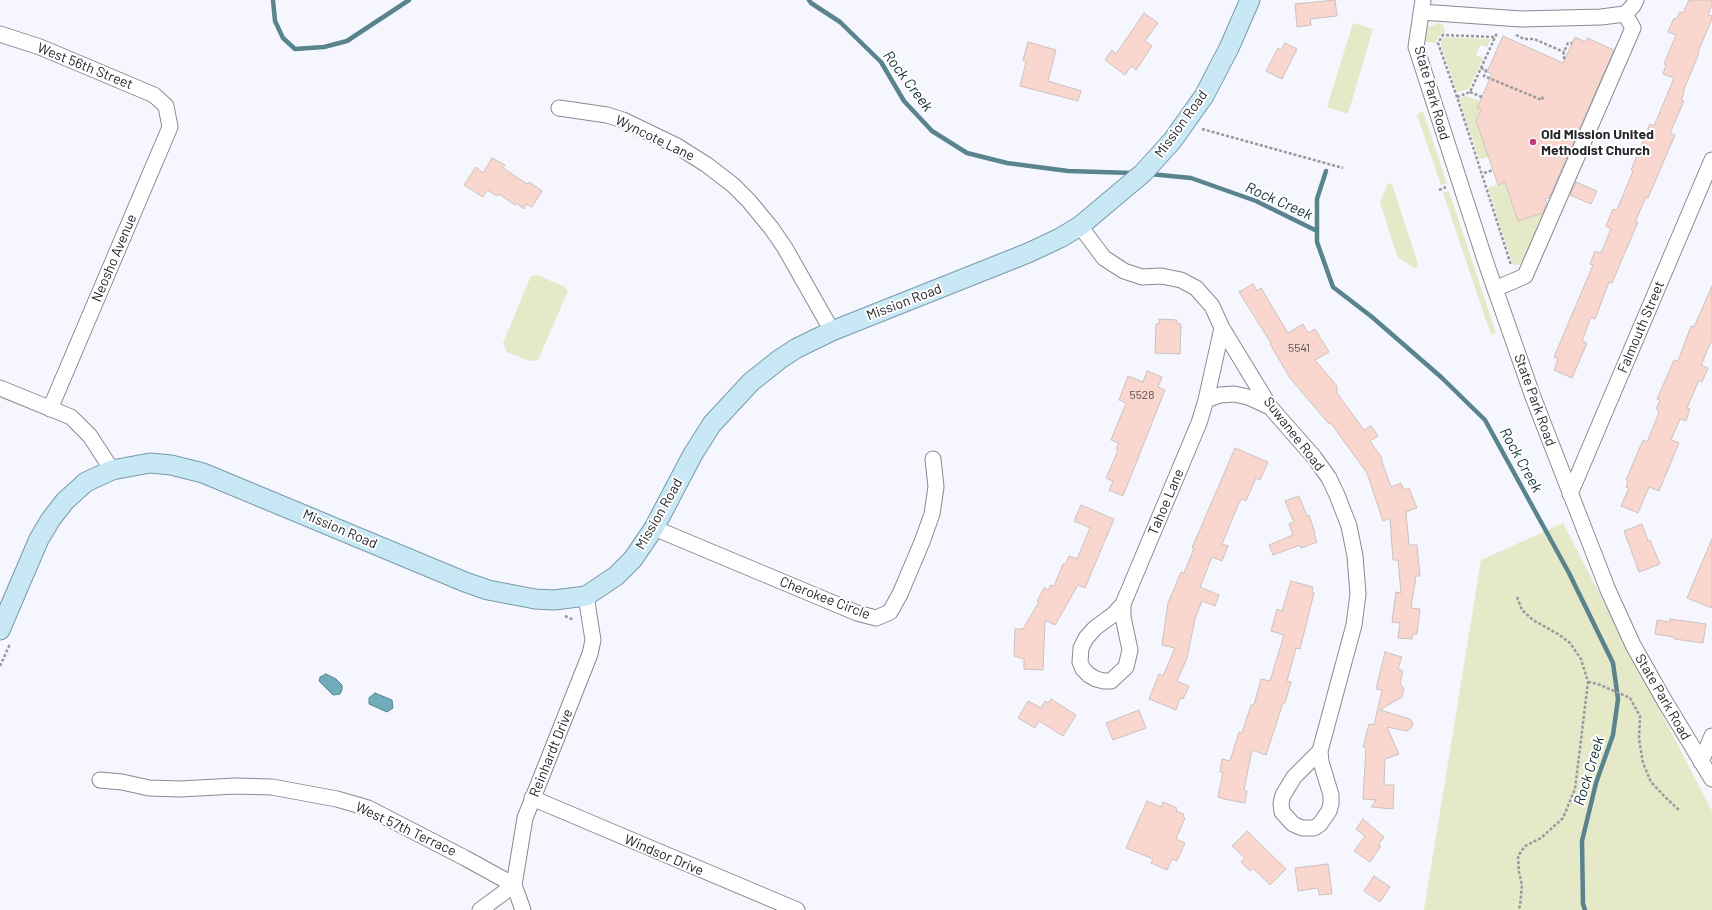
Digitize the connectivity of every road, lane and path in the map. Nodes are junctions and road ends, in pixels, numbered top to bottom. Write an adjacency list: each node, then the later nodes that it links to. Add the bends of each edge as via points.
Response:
1 (1250, 0): 24 (main road, Mission Road, via 1204,96 1181,129 1143,173)
2 (1636, 0): 4 (street)
3 (1422, 6): 4 (street, via 1521,19 1601,18); 26 (street, State Park Road, via 1416,47)
4 (1626, 14): 25 (street, via 1633,28 1525,276)
5 (1502, 30): 8 (path)
6 (1511, 33): 10 (path, via 1534,39)
7 (0, 34): 17 (street, West 56th Street, via 40,47 154,95)
8 (1494, 37): 12 (path); 15 (path, via 1443,35 1438,40)
9 (1572, 43): 10 (path, via 1568,43)
10 (1564, 52): 11 (path)
11 (1565, 59)
12 (1481, 68): 13 (path); 14 (path, via 1486,70 1484,76 1542,100)
13 (1470, 92): 15 (path); 16 (path)
14 (1543, 96)
15 (1457, 97): 25 (path)
16 (1482, 97)
17 (166, 106): 32 (street, Neosho Avenue, via 170,127)
18 (559, 108): 28 (street, Wyncote Lane, via 623,120 677,146 733,185 776,235)
19 (1202, 128): 21 (path)
20 (1712, 160): 35 (street, Falmouth Street)
21 (1343, 168)
22 (1493, 170): 23 (path)
23 (1484, 173)
24 (1085, 222): 27 (street, Suwanee Road, via 1104,258 1124,271 1142,276 1181,280 1196,288 1212,306); 28 (main road, Mission Road, via 1028,253)
25 (1516, 281): 26 (street)
26 (1495, 289): 35 (street, State Park Road, via 1532,397)
27 (1222, 328): 30 (street, Tahoe Lane); 31 (street, Suwanee Road)
28 (832, 331): 36 (main road, Mission Road, via 780,359 735,398 712,424 693,454)
29 (0, 388): 32 (street)
30 (1206, 400): 31 (street, via 1234,394); 39 (street, Tahoe Lane, via 1191,444)
31 (1270, 407): 46 (street, Suwanee Road, via 1329,478 1349,526 1355,556 1358,588 1354,625)
32 (50, 409): 34 (street, via 71,417 90,436)
33 (933, 459): 36 (street, Cherokee Circle, via 936,487 932,514 922,542 890,612 876,618 857,613)
34 (112, 470): 37 (main road, Mission Road, via 150,463 203,473 488,590 535,600); 42 (main road, Mission Road, via 86,482 65,501 51,519 39,539)
35 (1570, 494): 47 (street, State Park Road, via 1633,645)
36 (654, 528): 37 (main road, Mission Road, via 633,559 620,572)
37 (586, 596): 50 (street, Reinhardt Drive, via 593,640 590,654)
38 (1517, 597): 44 (path, via 1522,610 1533,620 1570,643 1581,659)
39 (1123, 604): 39 (street, Tahoe Lane, via 1130,650 1127,663 1122,672 1111,681 1096,679 1089,675 1080,662 1081,648 1095,628)
40 (563, 615): 41 (path)
41 (574, 620)
42 (6, 634): 43 (path)
43 (0, 666)
44 (1588, 682): 51 (path, via 1630,698 1640,716 1639,739 1643,763 1652,782); 56 (path, via 1575,789 1563,818 1541,838 1524,846 1518,856 1522,885)
45 (1712, 736): 47 (street)
46 (1320, 751): 46 (street, Suwanee Road, via 1320,762 1331,795 1331,804 1320,824 1314,828 1302,828 1293,824 1282,812 1281,803 1294,777)
47 (1701, 762): 49 (street, State Park Road)
48 (100, 780): 52 (street, West 57th Terrace, via 149,788 272,787 338,799 368,808)
49 (1712, 780)
50 (532, 798): 52 (street, Reinhardt Drive, via 525,818); 55 (street, Windsor Drive)
51 (1679, 810)
52 (514, 885): 53 (street); 54 (street, Reinhardt Drive)
53 (480, 910)
54 (522, 910)
55 (797, 910)
56 (1518, 910)

